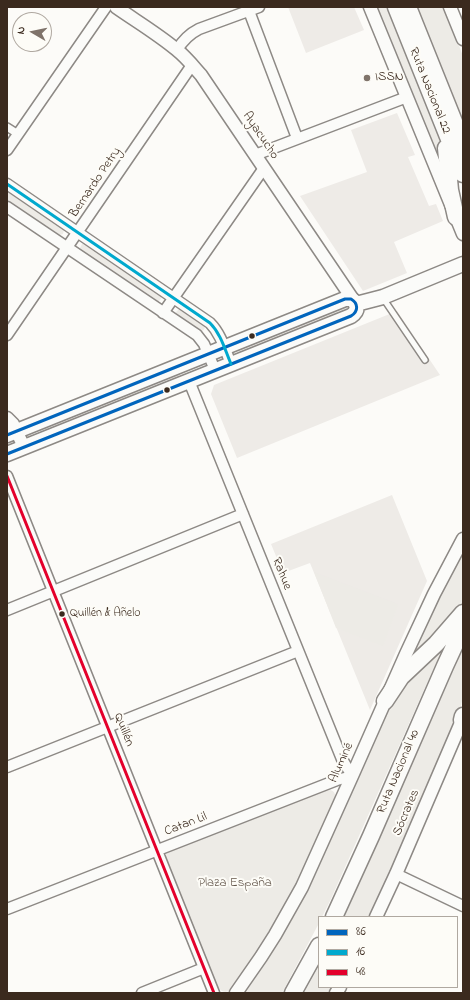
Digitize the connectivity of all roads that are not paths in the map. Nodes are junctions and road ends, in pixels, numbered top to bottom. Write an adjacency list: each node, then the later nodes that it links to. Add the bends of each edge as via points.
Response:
1 (106, 7): 16 (street)
2 (116, 7): 10 (street, Ayacucho)
3 (259, 7): 8 (street)
4 (370, 7): 12 (street)
5 (396, 7): 13 (main road, Ruta Nacional 22)
6 (408, 7): 13 (main road, Ruta Nacional 22)
7 (450, 7): 9 (street)
8 (249, 11): 10 (street, via 191,33); 17 (street)
9 (463, 39)
10 (177, 50): 11 (street, Ayacucho)
11 (192, 65): 20 (street, Ayacucho); 26 (street, Bernardo Petry)
12 (407, 97): 17 (street); 25 (street)
13 (445, 115): 15 (main road); 18 (main road, Ruta Nacional 22); 22 (main road, Ruta Nacional 22); 25 (main road, via 450,190)
14 (7, 127): 16 (street)
15 (463, 131)
16 (18, 134): 19 (street)
17 (297, 138): 20 (street)
18 (463, 144)
19 (7, 150)
20 (255, 154): 21 (street, Ayacucho)
21 (264, 168): 31 (street); 32 (street, Ayacucho)
22 (463, 174)
23 (7, 184): 26 (street)
24 (7, 207): 28 (street)
25 (456, 217): 27 (street)
26 (78, 232): 28 (street, Bernardo Petry); 31 (street)
27 (463, 234)
28 (67, 247): 33 (street); 34 (street, Bernardo Petry)
29 (463, 264): 30 (main road)
30 (383, 297): 32 (main road); 37 (lane)
31 (174, 298): 33 (street); 35 (street, via 210,323 217,331)
32 (356, 304): 35 (main road, via 350,299 345,299); 38 (main road, via 356,312 351,316)
33 (164, 313): 36 (street, via 200,338)
34 (7, 335)
35 (224, 348): 36 (main road); 38 (street)
36 (208, 354): 39 (street); 42 (main road)
37 (426, 360)
38 (231, 364): 39 (main road)
39 (215, 370): 40 (main road)
40 (189, 381): 43 (main road); 46 (street, Rahue)
41 (7, 418): 42 (street, via 14,424)
42 (12, 433): 43 (street)
43 (24, 447): 44 (main road)
44 (7, 454)
45 (7, 476): 48 (street, Quillén)
46 (243, 514): 48 (street); 52 (street, Rahue)
47 (463, 539): 53 (street, Aluminé, via 434,594)
48 (53, 592): 49 (street); 55 (street, Quillén)
49 (7, 610)
50 (463, 613): 53 (main road, via 436,644 401,677)
51 (463, 627): 62 (main road, Ruta Nacional 40)
52 (298, 651): 55 (street); 57 (street, Rahue, via 342,758)
53 (385, 701): 57 (street, Aluminé)
54 (463, 718): 59 (street, Sócrates)
55 (108, 727): 56 (street); 58 (street, Quillén)
56 (7, 767)
57 (352, 776): 58 (street, Catan Lil); 68 (street, Aluminé, via 289,912)
58 (157, 850): 61 (street, Catan Lil); 65 (street, Quillén)
59 (396, 874): 60 (street); 63 (street, Sócrates)
60 (463, 906)
61 (7, 909)
62 (334, 916)
63 (376, 916)
64 (318, 948): 69 (main road)
65 (204, 968): 66 (street); 67 (street, Quillén)
66 (142, 993)
67 (214, 993)
68 (236, 993)
69 (293, 993)

